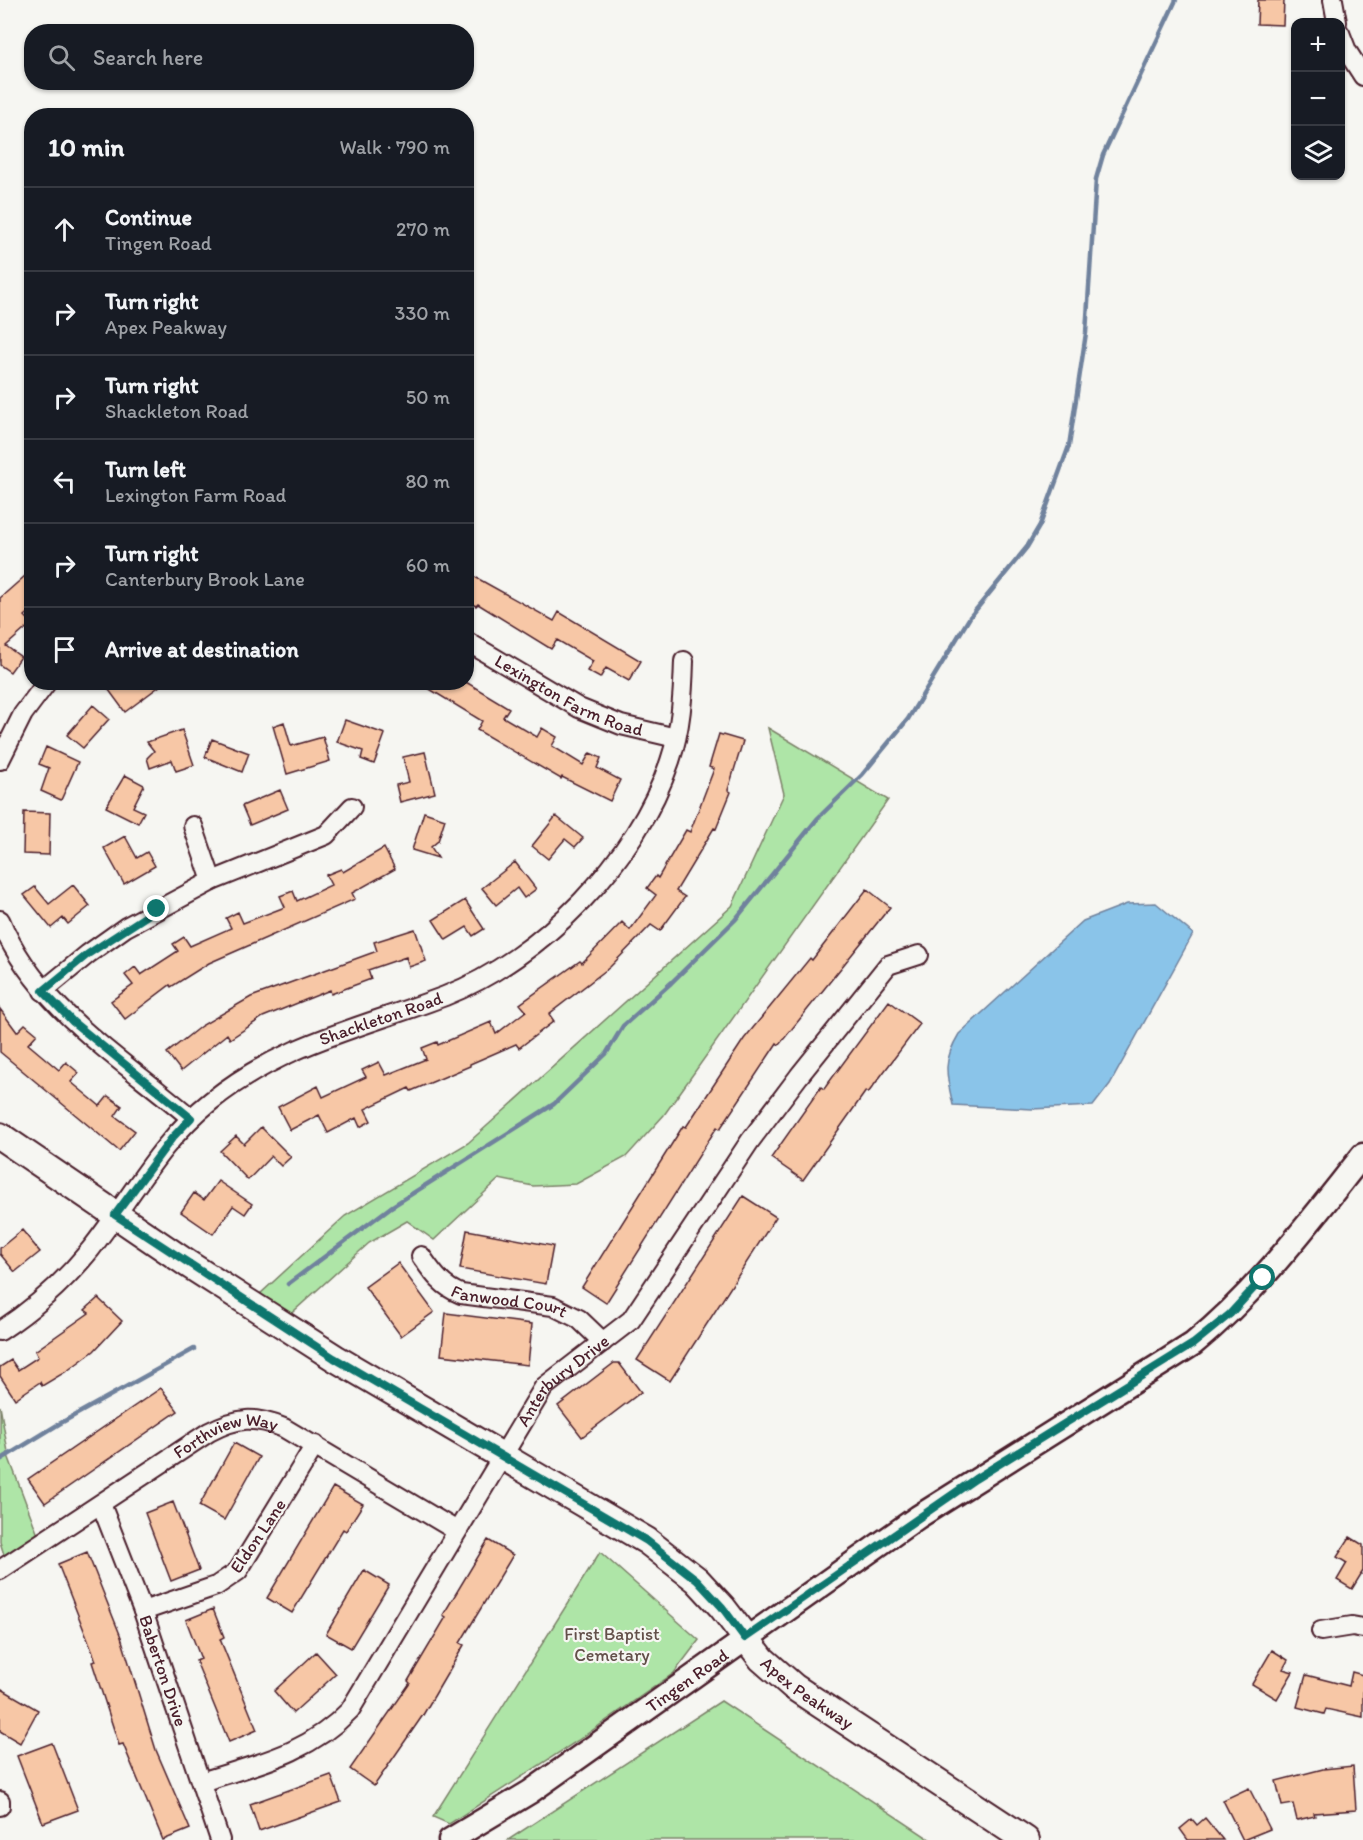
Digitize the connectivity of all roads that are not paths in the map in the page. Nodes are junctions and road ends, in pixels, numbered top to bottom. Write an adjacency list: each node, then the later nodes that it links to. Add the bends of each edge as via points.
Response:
1 (1333, 0): 2 (street)
2 (1336, 18)
3 (1345, 45): 4 (street)
4 (1363, 76)
5 (474, 646): 8 (street, Lexington Farm Road, via 579,708 621,725)
6 (684, 661): 8 (street, Shackleton Road)
7 (41, 690): 9 (street, via 23,714)
8 (676, 738): 16 (street, Shackleton Road, via 658,792 623,851 570,912 523,951 447,995 279,1056 231,1085)
9 (0, 760)
10 (352, 807): 12 (street, via 326,835)
11 (193, 826): 12 (street)
12 (212, 881): 15 (street, via 126,927)
13 (0, 920): 15 (street, via 10,945)
14 (919, 956): 22 (street, Anterbury Drive, via 888,965 750,1141 635,1315)
15 (43, 991): 16 (street, via 73,1022)
16 (191, 1118): 19 (street, Shackleton Road)
17 (0, 1136): 19 (main road, Apex Peakway)
18 (1363, 1155): 31 (street, Tingen Road, via 1263,1278 1230,1314 1193,1344 975,1479)
19 (115, 1215): 21 (street, Shackleton Road, via 52,1292); 24 (main road, Apex Peakway, via 334,1358)
20 (422, 1256): 22 (street, Fanwood Court, via 448,1289 553,1306 579,1319)
21 (0, 1331)
22 (603, 1342): 24 (street, Anterbury Drive, via 544,1387)
23 (315, 1445): 25 (street, Forthview Way, via 263,1421 231,1421); 26 (street, Forthview Way); 28 (street, Eldon Lane, via 238,1571 216,1586)
24 (502, 1458): 26 (street, Anterbury Drive); 31 (main road, Apex Peakway, via 647,1541 697,1580)
25 (100, 1504): 27 (street, Forthview Way); 28 (street, Baberton Drive)
26 (457, 1531): 32 (street, Anterbury Drive, via 364,1688 334,1726 298,1750)
27 (0, 1570)
28 (143, 1611): 32 (street, Baberton Drive)
29 (1363, 1628): 30 (street)
30 (1321, 1631)
31 (745, 1638): 36 (street, Tingen Road, via 530,1792); 37 (main road, Apex Peakway, via 768,1665 816,1704)
32 (201, 1782): 35 (street, Baberton Drive)
33 (0, 1801): 34 (street)
34 (0, 1806)
35 (220, 1840)
36 (450, 1840)
37 (1026, 1840)

